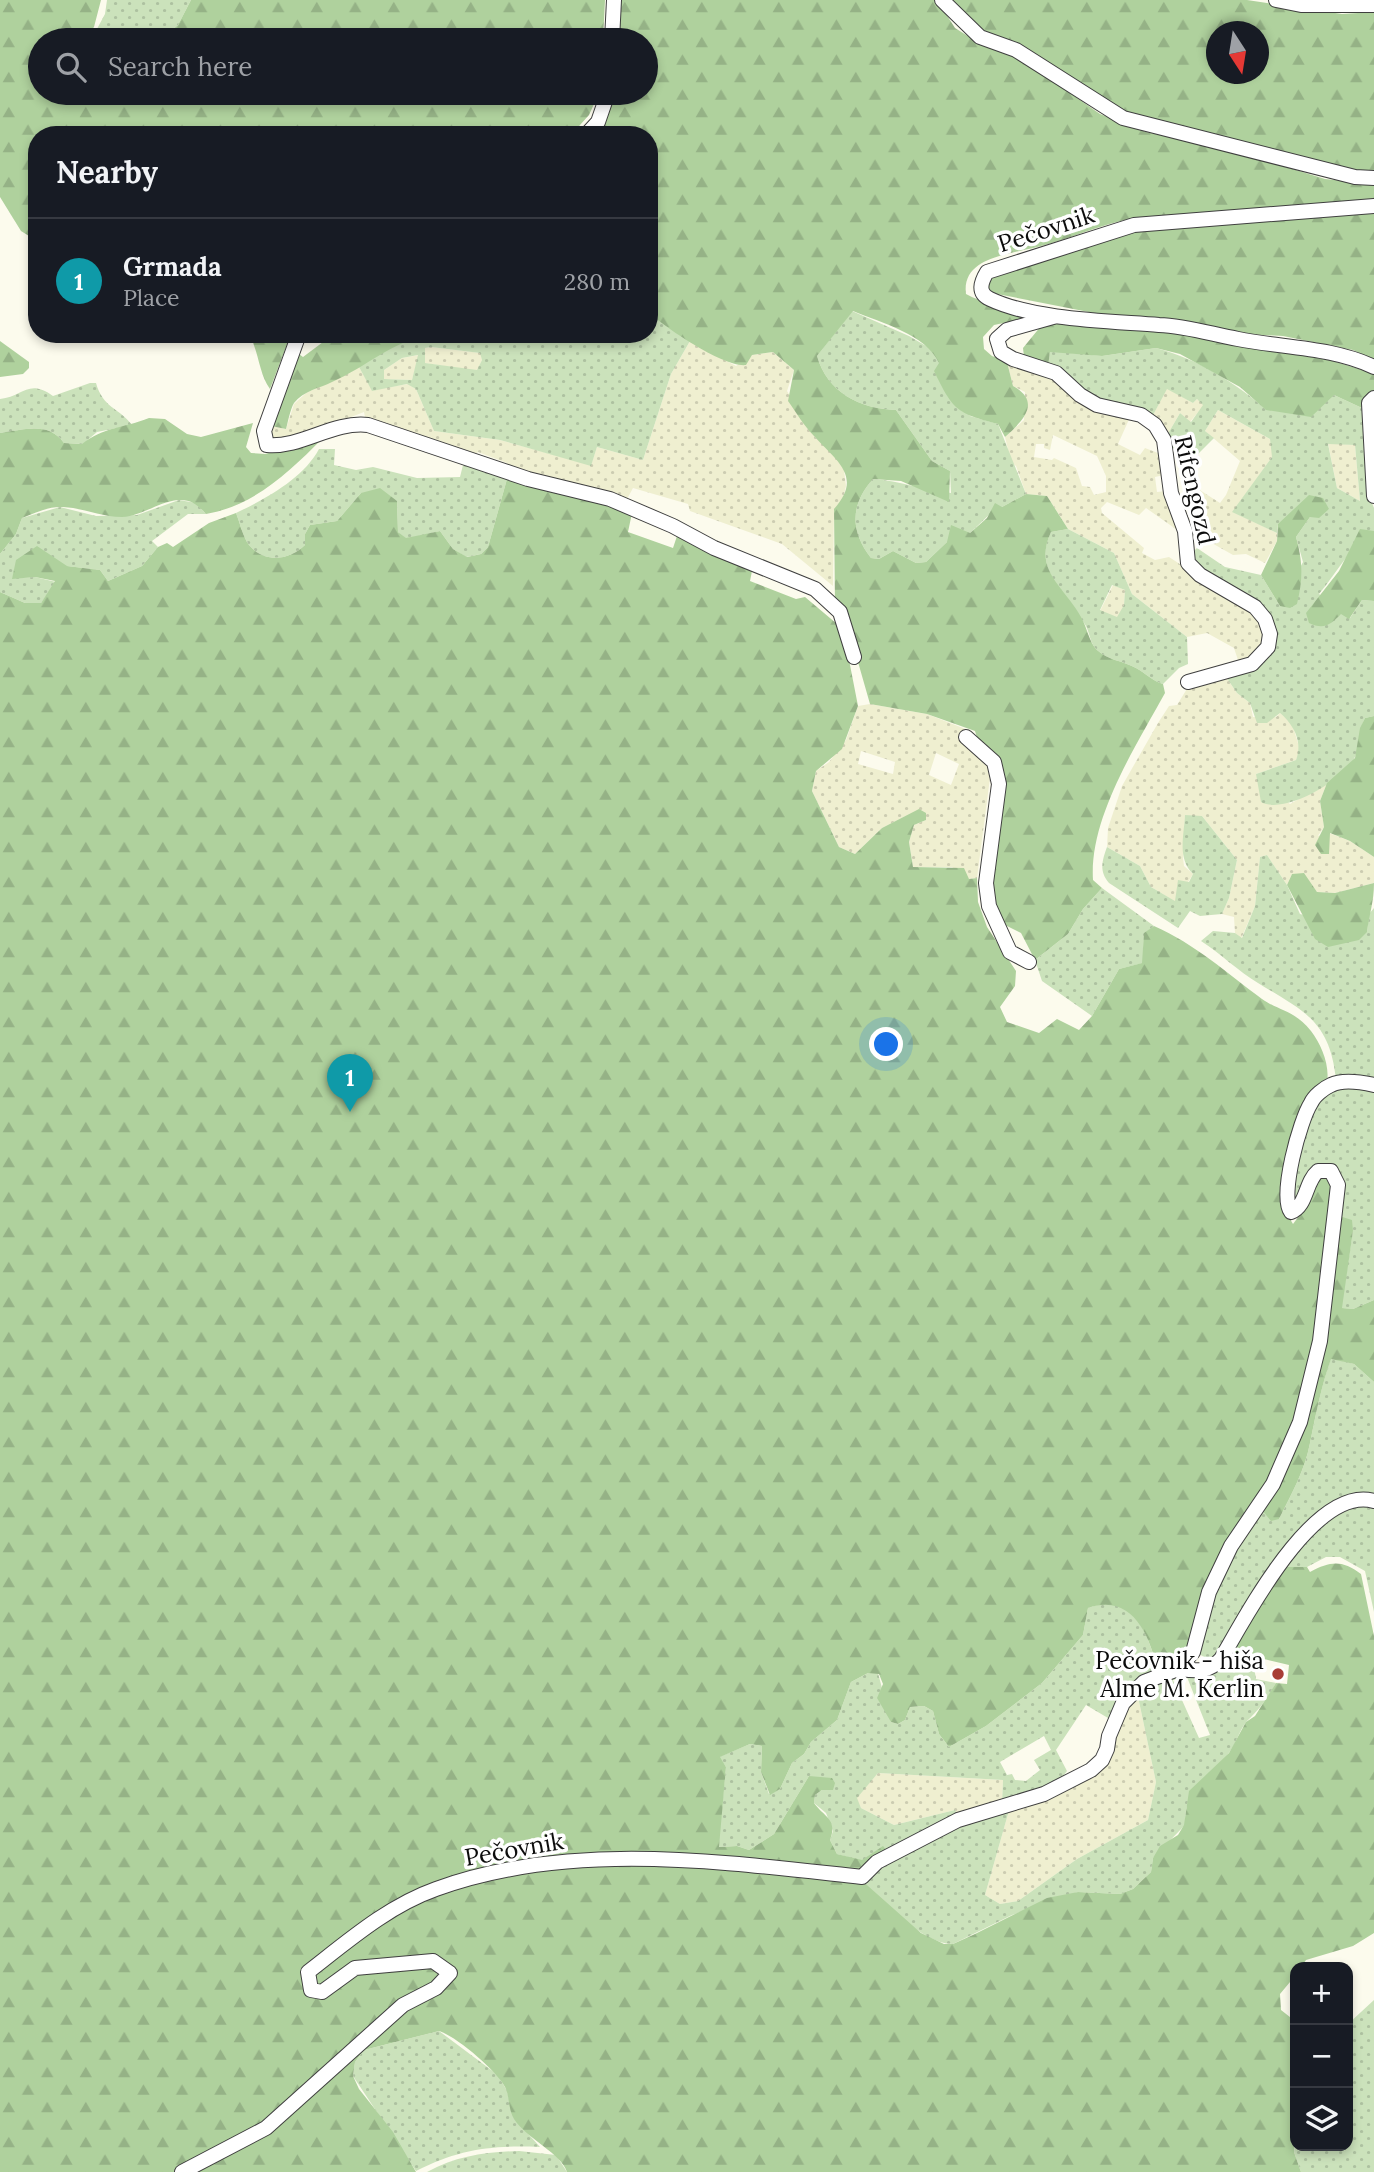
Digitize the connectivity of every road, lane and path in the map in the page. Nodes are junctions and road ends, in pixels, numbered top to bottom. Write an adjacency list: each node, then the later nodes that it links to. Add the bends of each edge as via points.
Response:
1 (614, 0): 5 (street)
2 (942, 0): 8 (street, via 980,37 1016,50 1123,118)
3 (1276, 0): 4 (street, via 1301,5)
4 (1374, 5)
5 (613, 28)
6 (604, 105): 7 (street)
7 (594, 126)
8 (1374, 178)
9 (1374, 205): 10 (street, Pečovnik, via 1134,225 987,272 981,283 982,293 989,299)
10 (1058, 315): 12 (street, Pečovnik, via 1178,326 1312,349); 16 (street, Rifengozd, via 1007,330 997,340 1001,352 1056,373 1097,405 1141,415 1155,425 1168,455 1171,493 1185,531 1188,563 1208,581 1255,607 1265,619 1268,647 1252,664)
11 (296, 343): 15 (street, via 264,431 267,445 286,444 349,424 368,425 528,479 610,499 815,590 840,612)
12 (1374, 368)
13 (1374, 398): 14 (street, via 1369,403)
14 (1374, 496)
15 (854, 657)
16 (1188, 682)
17 (966, 737): 18 (street, via 994,762 999,784 986,883 989,906 1010,952)
18 (1029, 962)
19 (1374, 1085): 21 (street, Pečovnik, via 1331,1085 1313,1098 1307,1111 1287,1180 1288,1210 1296,1210 1318,1171 1331,1171 1338,1185 1320,1341 1300,1422 1273,1485 1231,1546 1209,1592 1193,1653)
20 (1374, 1501): 21 (street, Pečovnik, via 1347,1502 1288,1551 1212,1669)
21 (1178, 1669): 22 (street, Pečovnik, via 1144,1682 1123,1703 1102,1760 1091,1770 1044,1794 958,1820 877,1862 862,1877 620,1859 545,1863 434,1889 372,1922 308,1972 311,1990 322,1992 355,1968 433,1961 450,1973 436,1988 403,2005 266,2127)
22 (182, 2172)

